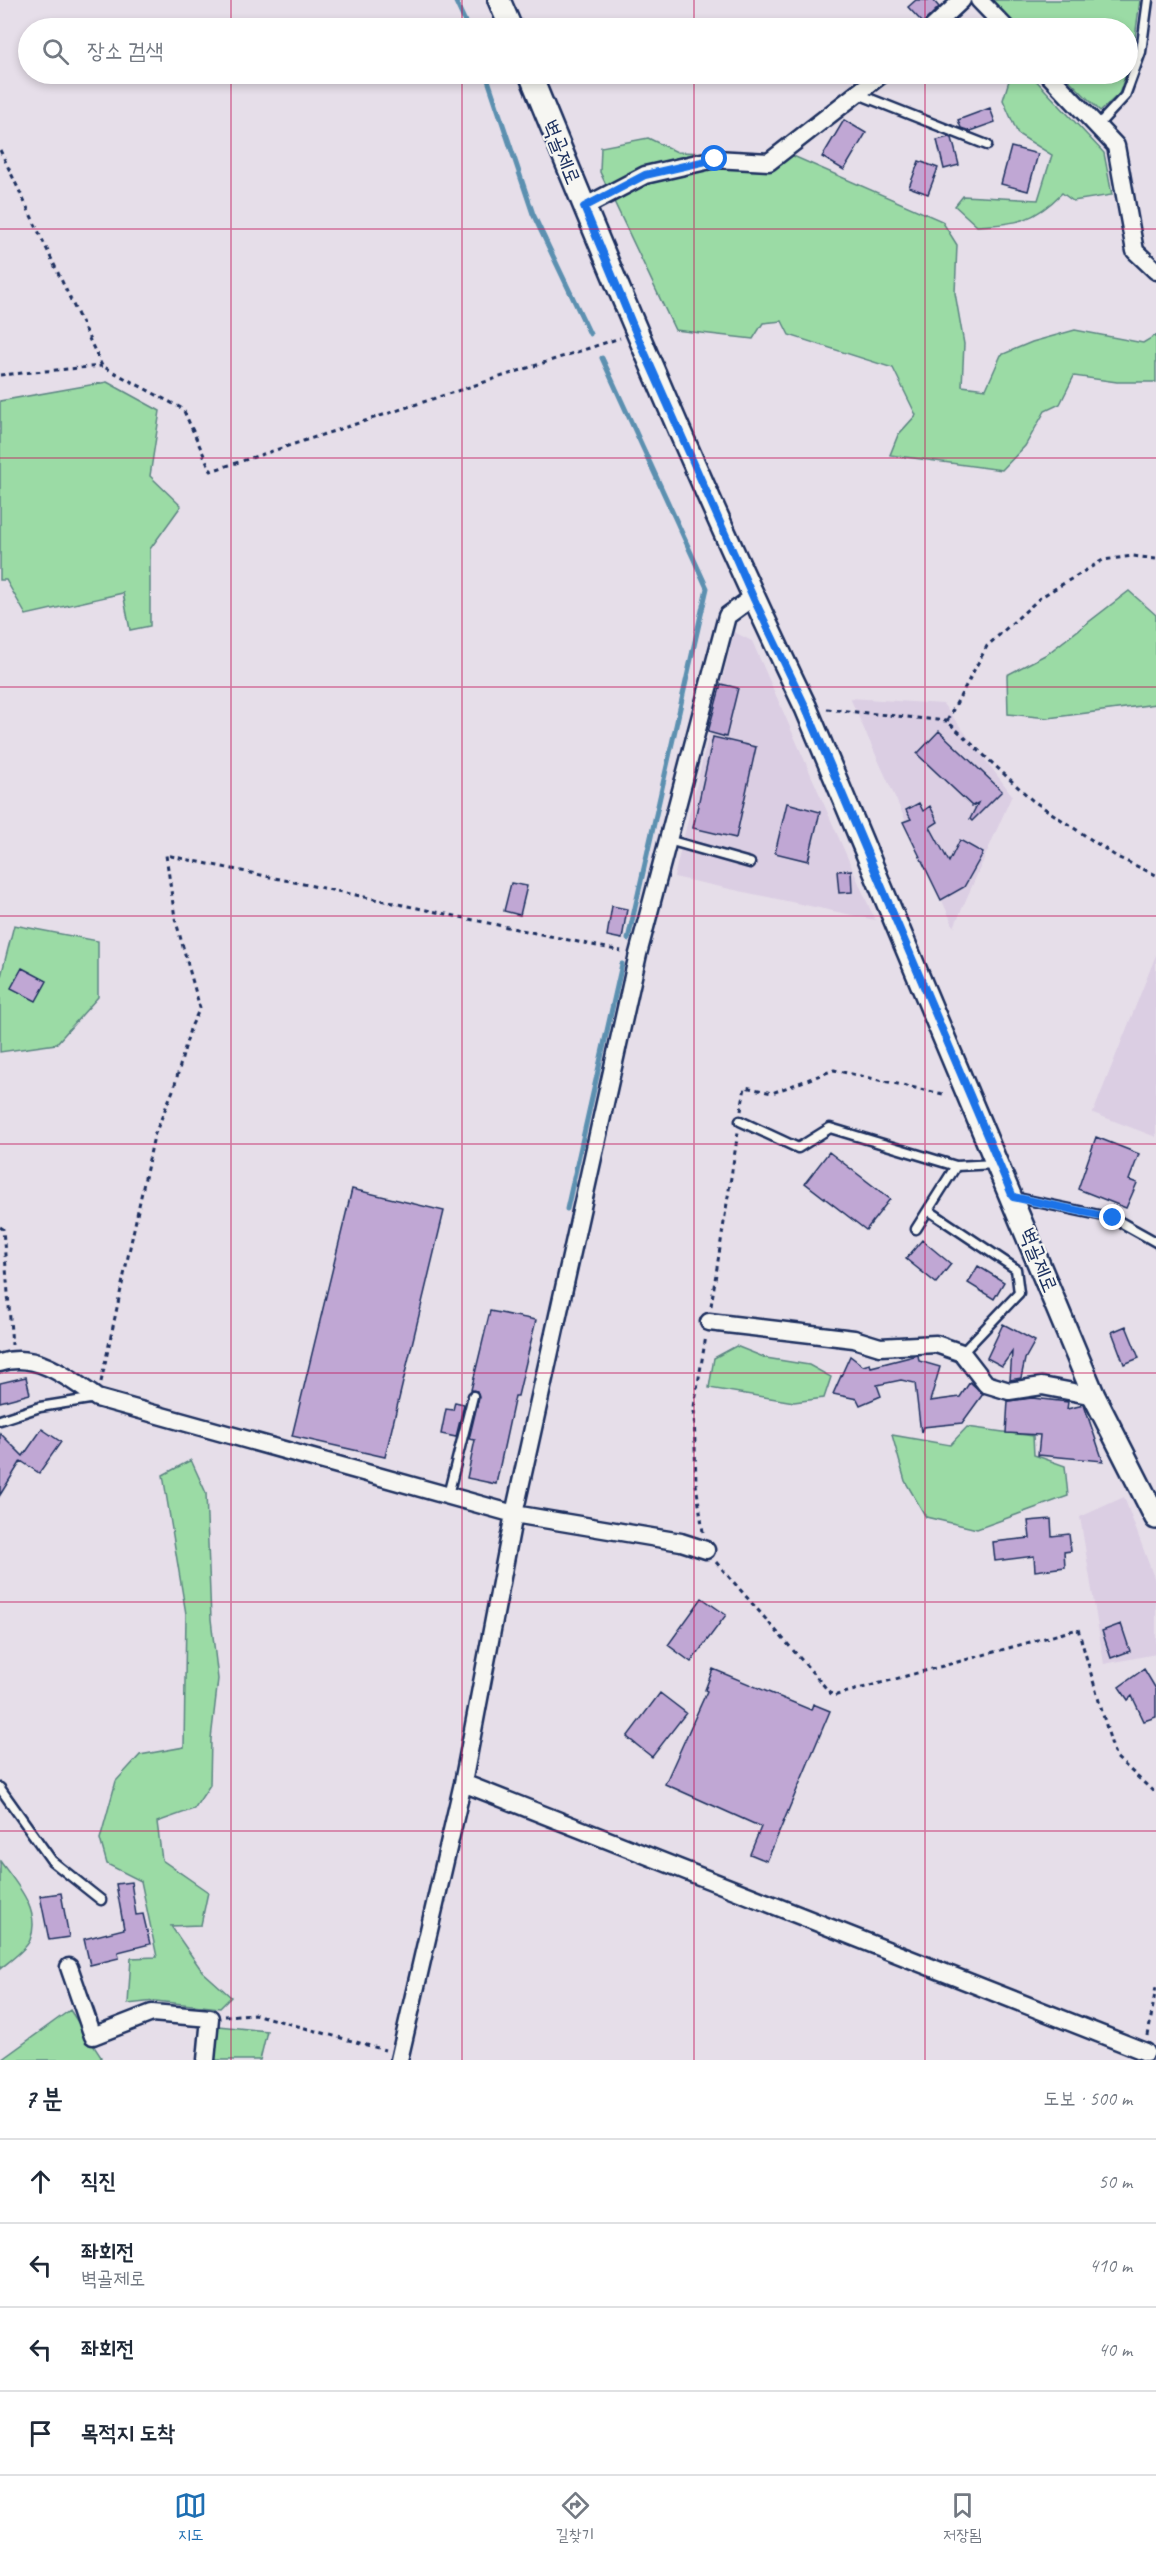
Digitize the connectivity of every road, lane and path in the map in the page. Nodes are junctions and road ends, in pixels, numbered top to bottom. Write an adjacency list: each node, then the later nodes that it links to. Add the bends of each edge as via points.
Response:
1 (499, 0): 5 (street)
2 (962, 0): 6 (street)
3 (979, 0): 7 (street)
4 (1148, 0): 8 (lane)
5 (507, 18)
6 (943, 18)
7 (996, 18)
8 (1138, 60)
9 (534, 84): 17 (street, 벽골제로)
10 (870, 84): 13 (street)
11 (1057, 84): 14 (street)
12 (1129, 84): 14 (lane, via 1125,96)
13 (858, 94): 15 (lane); 17 (street, via 769,162 715,159 645,175)
14 (1097, 126): 18 (street, via 1116,146 1135,251)
15 (987, 145)
16 (0, 150): 20 (path)
17 (584, 207): 19 (street, 벽골제로)
18 (1156, 271)
19 (636, 333): 20 (path, via 211,471 183,409); 23 (street, 벽골제로)
20 (102, 366): 21 (path)
21 (0, 375)
22 (1156, 559): 25 (path, via 1133,556 1103,560 1041,597 987,646)
23 (753, 597): 24 (street, 벽골제로); 26 (street, via 727,616)
24 (806, 708): 25 (path); 30 (street, 벽골제로)
25 (947, 720): 28 (path, via 1032,800 1117,857)
26 (668, 840): 27 (lane); 29 (street)
27 (750, 863)
28 (1156, 875)
29 (638, 954): 44 (path, via 166,855 175,918 200,1008 154,1136); 47 (street)
30 (972, 1100): 31 (path, via 834,1070 772,1093 745,1087); 32 (street, 벽골제로)
31 (740, 1121): 33 (lane, via 798,1148 830,1128); 39 (path)
32 (999, 1164): 33 (lane); 34 (street, 벽골제로)
33 (956, 1166): 35 (lane)
34 (1013, 1197): 38 (lane, via 1113,1218); 42 (street, 벽골제로)
35 (928, 1210): 37 (lane); 40 (lane, via 1016,1269 1018,1293)
36 (0, 1227): 41 (path)
37 (916, 1229)
38 (1156, 1242)
39 (709, 1322): 40 (street, via 854,1339 880,1347 936,1344); 49 (path, via 694,1407 696,1484)
40 (962, 1353): 42 (street, via 986,1384 1009,1391 1042,1386)
41 (7, 1361): 44 (street, via 41,1364)
42 (1094, 1395): 48 (street, 벽골제로)
43 (473, 1396): 46 (lane)
44 (97, 1398): 45 (lane, via 40,1407); 46 (street)
45 (0, 1420)
46 (448, 1495): 47 (street)
47 (514, 1514): 49 (street, via 681,1542); 50 (street)
48 (1156, 1518)
49 (706, 1550): 52 (path, via 834,1696 1078,1629 1115,1756)
50 (463, 1783): 57 (street); 58 (street)
51 (0, 1788): 53 (lane, via 52,1861)
52 (1156, 1794)
53 (101, 1900)
54 (69, 1967): 56 (street, via 93,2036 152,2013)
55 (1156, 1987): 57 (path)
56 (210, 2018): 58 (path, via 254,2014); 59 (street)
57 (1146, 2052)
58 (400, 2057)
59 (206, 2060)

